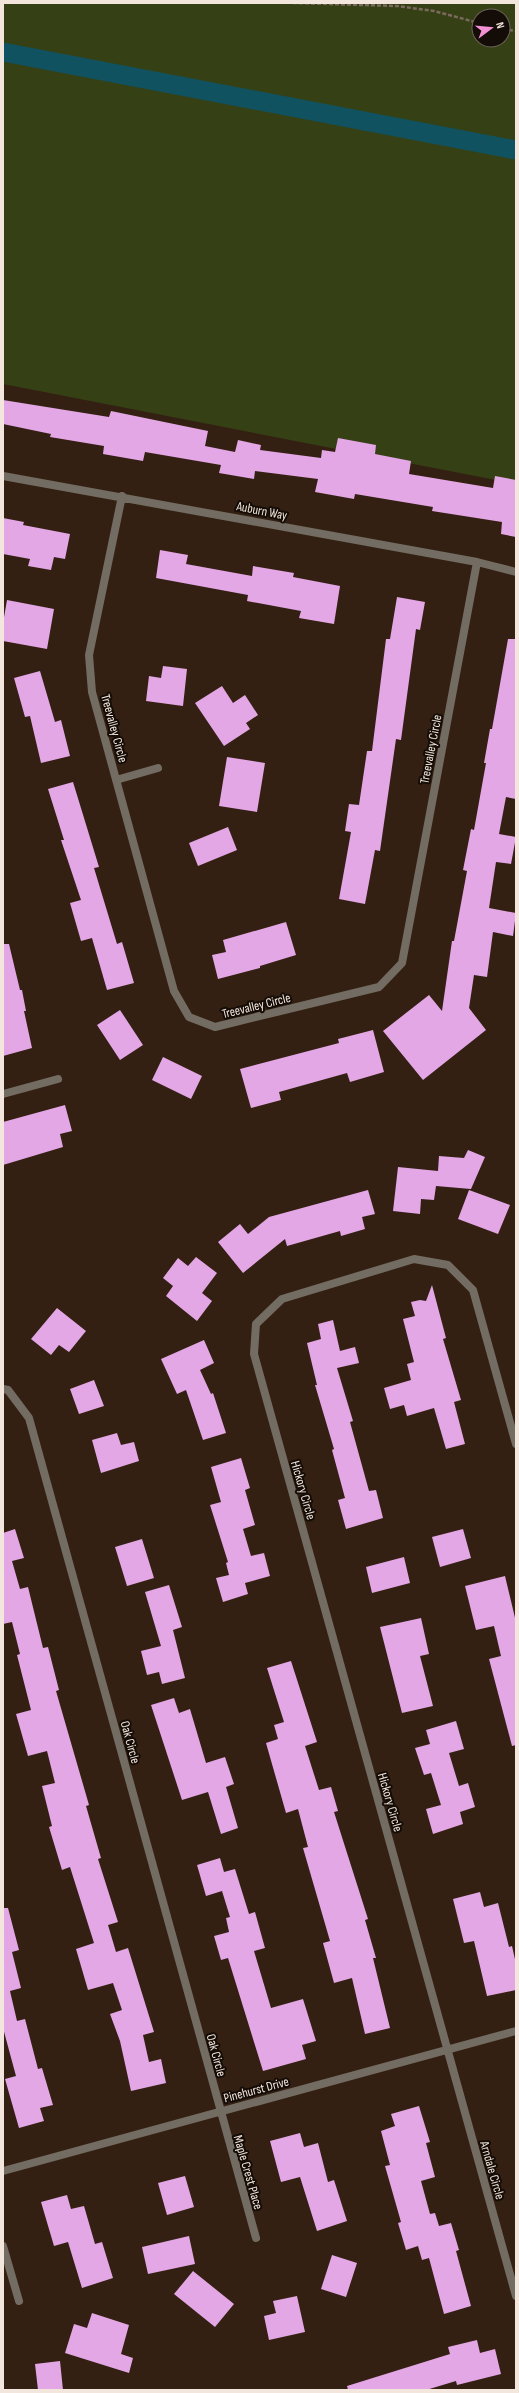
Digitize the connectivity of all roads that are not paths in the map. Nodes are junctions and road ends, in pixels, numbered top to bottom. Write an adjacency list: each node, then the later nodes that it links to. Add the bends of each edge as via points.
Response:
1 (3, 476): 2 (street, Auburn Way)
2 (122, 496): 3 (street, Auburn Way); 6 (street, Treevalley Circle, via 89,655 92,692)
3 (477, 562): 4 (street, Auburn Way); 6 (street, Treevalley Circle, via 402,962 379,987 215,1027 189,1017 174,991)
4 (516, 572)
5 (158, 768): 6 (street)
6 (116, 780)
7 (58, 1079): 8 (street)
8 (3, 1094)
9 (3, 1389): 13 (street, Oak Circle, via 8,1390 29,1418)
10 (516, 1444): 12 (street, Hickory Circle, via 473,1290 448,1265 414,1259 282,1299 256,1324 254,1354)
11 (516, 2031): 12 (street, Pinehurst Drive)
12 (447, 2050): 13 (street, Pinehurst Drive); 17 (street, Arndale Circle)
13 (220, 2112): 14 (street, Pinehurst Drive); 15 (street, Maple Crest Place)
14 (3, 2171)
15 (256, 2238)
16 (3, 2246): 18 (street)
17 (516, 2296)
18 (19, 2301)

